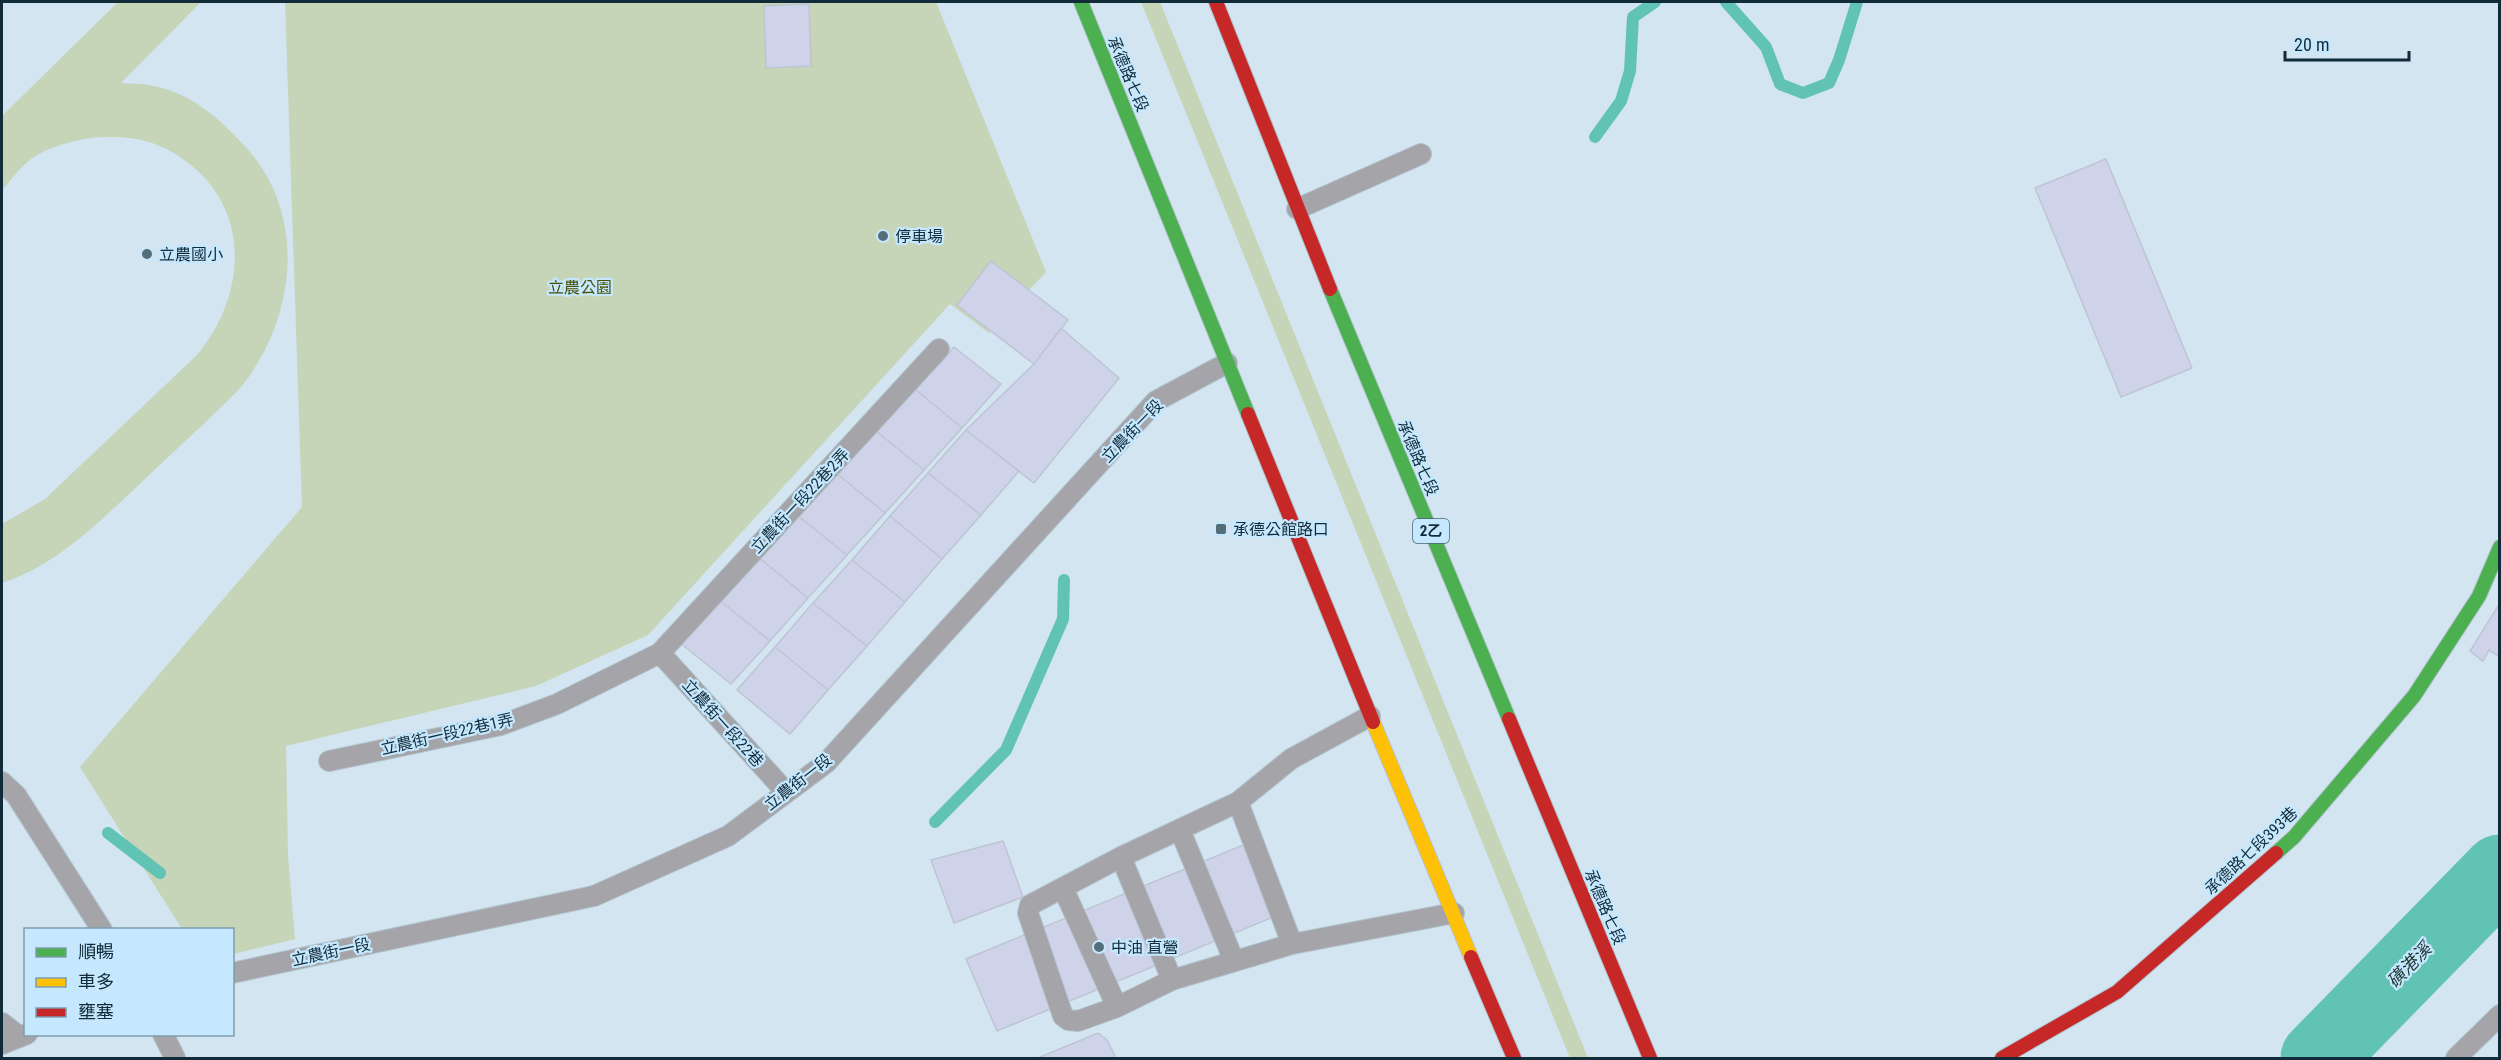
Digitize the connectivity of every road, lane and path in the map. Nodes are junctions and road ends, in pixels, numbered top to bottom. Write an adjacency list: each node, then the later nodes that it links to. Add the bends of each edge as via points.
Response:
1 (1081, 2): 6 (main road, 承德路七段)
2 (1216, 2): 4 (main road, 承德路七段 / 2乙)
3 (1421, 154): 4 (lane)
4 (1298, 209): 32 (main road, 承德路七段 / 2乙)
5 (939, 349): 8 (lane, 立農街一段22巷2弄)
6 (1227, 363): 9 (main road, 承德路七段); 12 (lane, 立農街一段, via 1156,401 826,763)
7 (2499, 547): 33 (main road, 承德路七段393巷, via 2479,596 2414,696 2294,837 2116,992)
8 (660, 653): 10 (lane, 立農街一段22巷1弄, via 557,704 501,725); 12 (lane, 立農街一段22巷)
9 (1370, 716): 14 (lane, via 1291,759); 18 (main road, 承德路七段)
10 (329, 761)
11 (2, 782): 13 (lane)
12 (786, 792): 22 (lane, 立農街一段, via 728,837 594,896)
13 (9, 799): 19 (lane)
14 (1238, 802): 15 (lane); 20 (lane)
15 (1180, 830): 16 (lane); 21 (lane)
16 (1121, 857): 17 (lane); 23 (lane)
17 (1063, 888): 24 (lane); 24 (lane, via 1030,905 1028,914 1063,1016 1078,1021)
18 (1454, 913): 20 (lane); 31 (main road, 承德路七段)
19 (101, 928)
20 (1292, 944): 21 (lane)
21 (1234, 961): 23 (lane)
22 (234, 973)
23 (1172, 980): 24 (lane)
24 (1117, 1007)
25 (2499, 1015): 34 (lane)
26 (2, 1023): 27 (lane)
27 (24, 1036): 29 (lane)
28 (164, 1036): 30 (lane)
29 (2, 1044)
30 (175, 1059)
31 (1514, 1059)
32 (1650, 1059)
33 (2002, 1059)
34 (2456, 1059)

